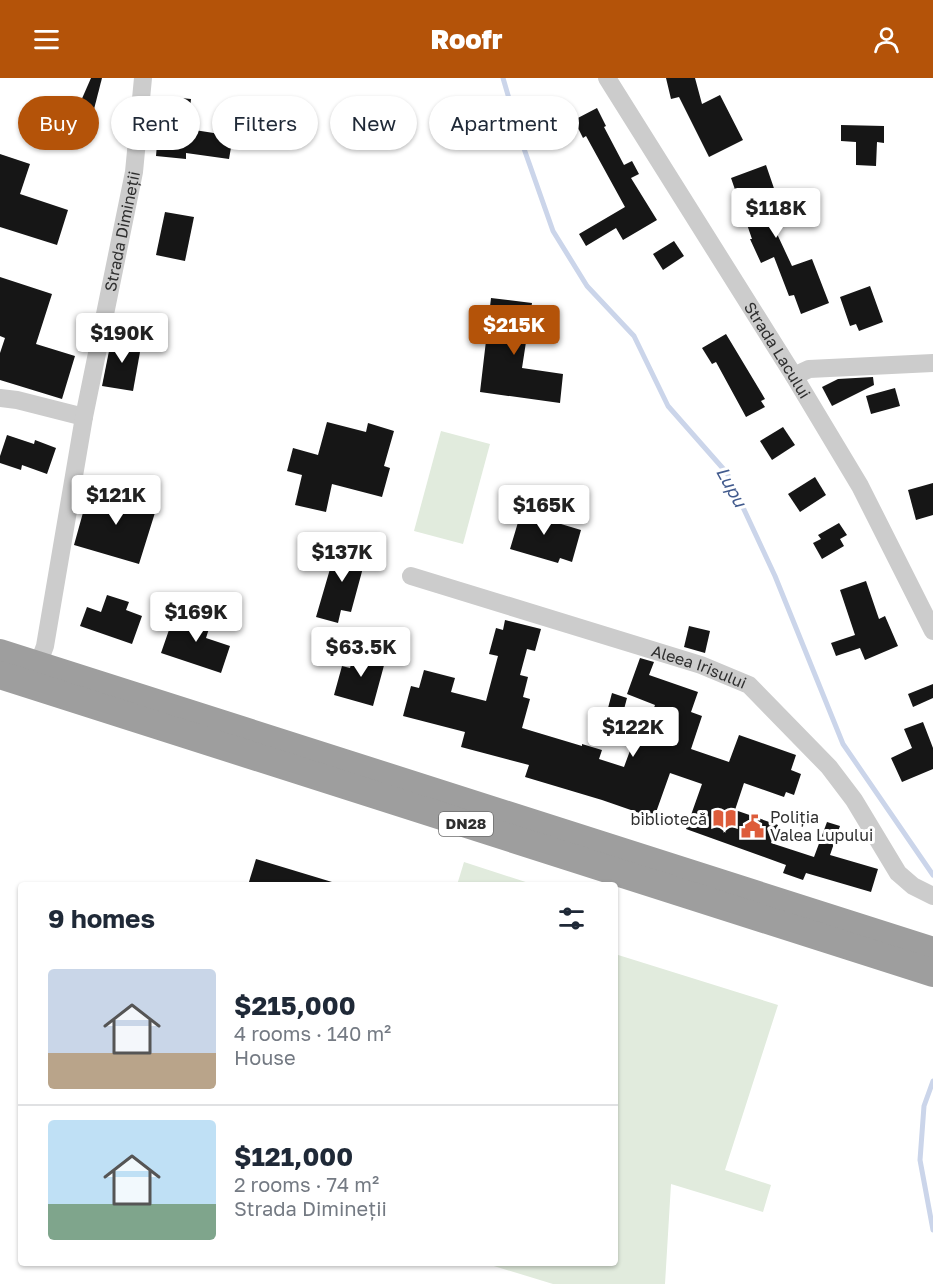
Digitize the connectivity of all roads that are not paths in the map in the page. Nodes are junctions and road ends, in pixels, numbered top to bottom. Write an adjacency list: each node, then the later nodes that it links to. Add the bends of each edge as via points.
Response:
1 (143, 78): 6 (street, Strada Dimineții, via 134,172)
2 (607, 78): 4 (street, Strada Lacului)
3 (933, 363): 4 (street, via 809,369)
4 (794, 376): 8 (street, Strada Lacului, via 860,486)
5 (0, 399): 6 (street)
6 (84, 417): 10 (street, Strada Dimineții, via 45,646)
7 (411, 576): 12 (street, Aleea Irisului, via 701,665 750,685 829,767 867,819 898,873)
8 (933, 631)
9 (0, 653): 10 (highway, DN28)
10 (38, 665): 13 (highway, DN28)
11 (0, 675): 14 (highway, DN28)
12 (933, 896)
13 (933, 951)
14 (933, 973)

